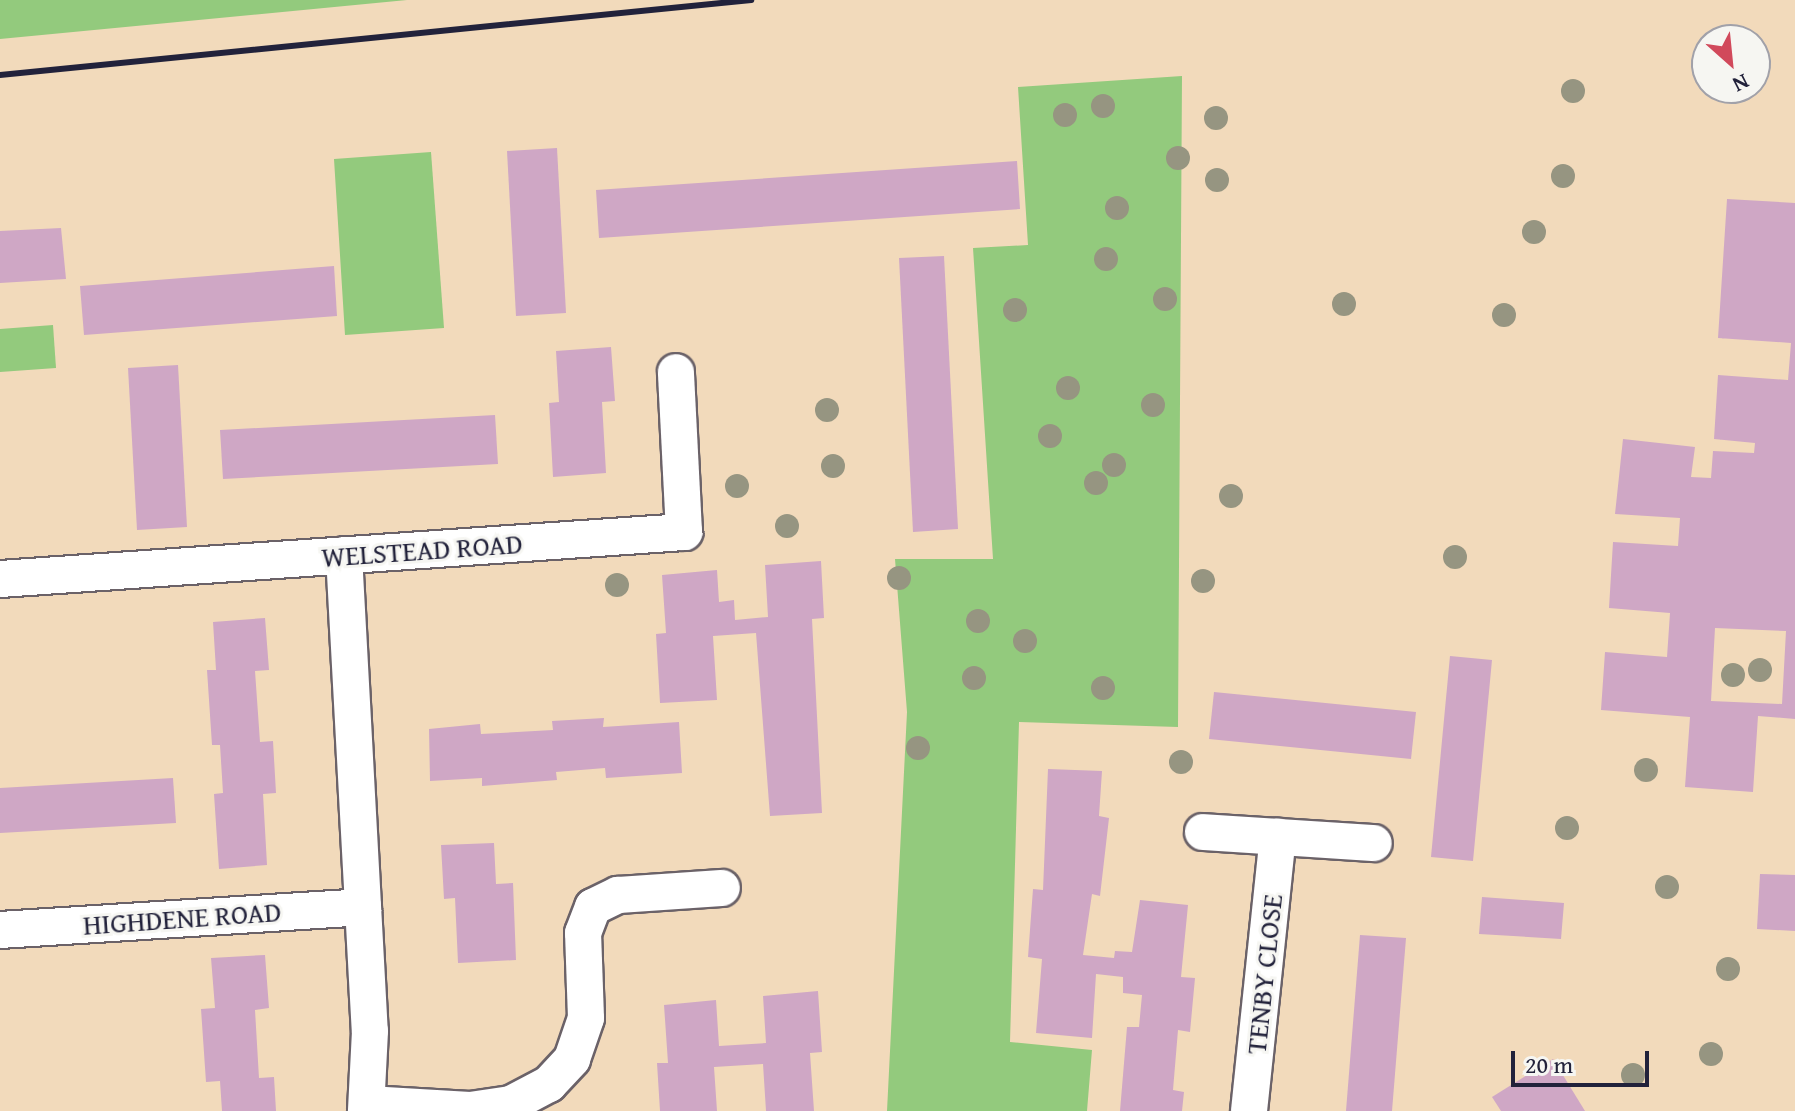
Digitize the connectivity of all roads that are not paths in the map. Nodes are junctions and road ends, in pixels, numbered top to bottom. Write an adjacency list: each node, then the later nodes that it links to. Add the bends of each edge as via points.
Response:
1 (676, 372): 2 (street, WELSTEAD ROAD, via 684,532)
2 (344, 555): 3 (street, WELSTEAD ROAD); 8 (street)
3 (0, 579)
4 (1203, 832): 5 (street)
5 (1278, 837): 6 (street); 11 (street, TENBY CLOSE)
6 (1374, 843)
7 (722, 888): 10 (street, via 618,895 593,907 583,933 586,1018 572,1059 549,1084 511,1104 470,1110)
8 (363, 907): 9 (street, HIGHDENE ROAD); 10 (street)
9 (0, 930)
10 (367, 1108)
11 (1249, 1111)

